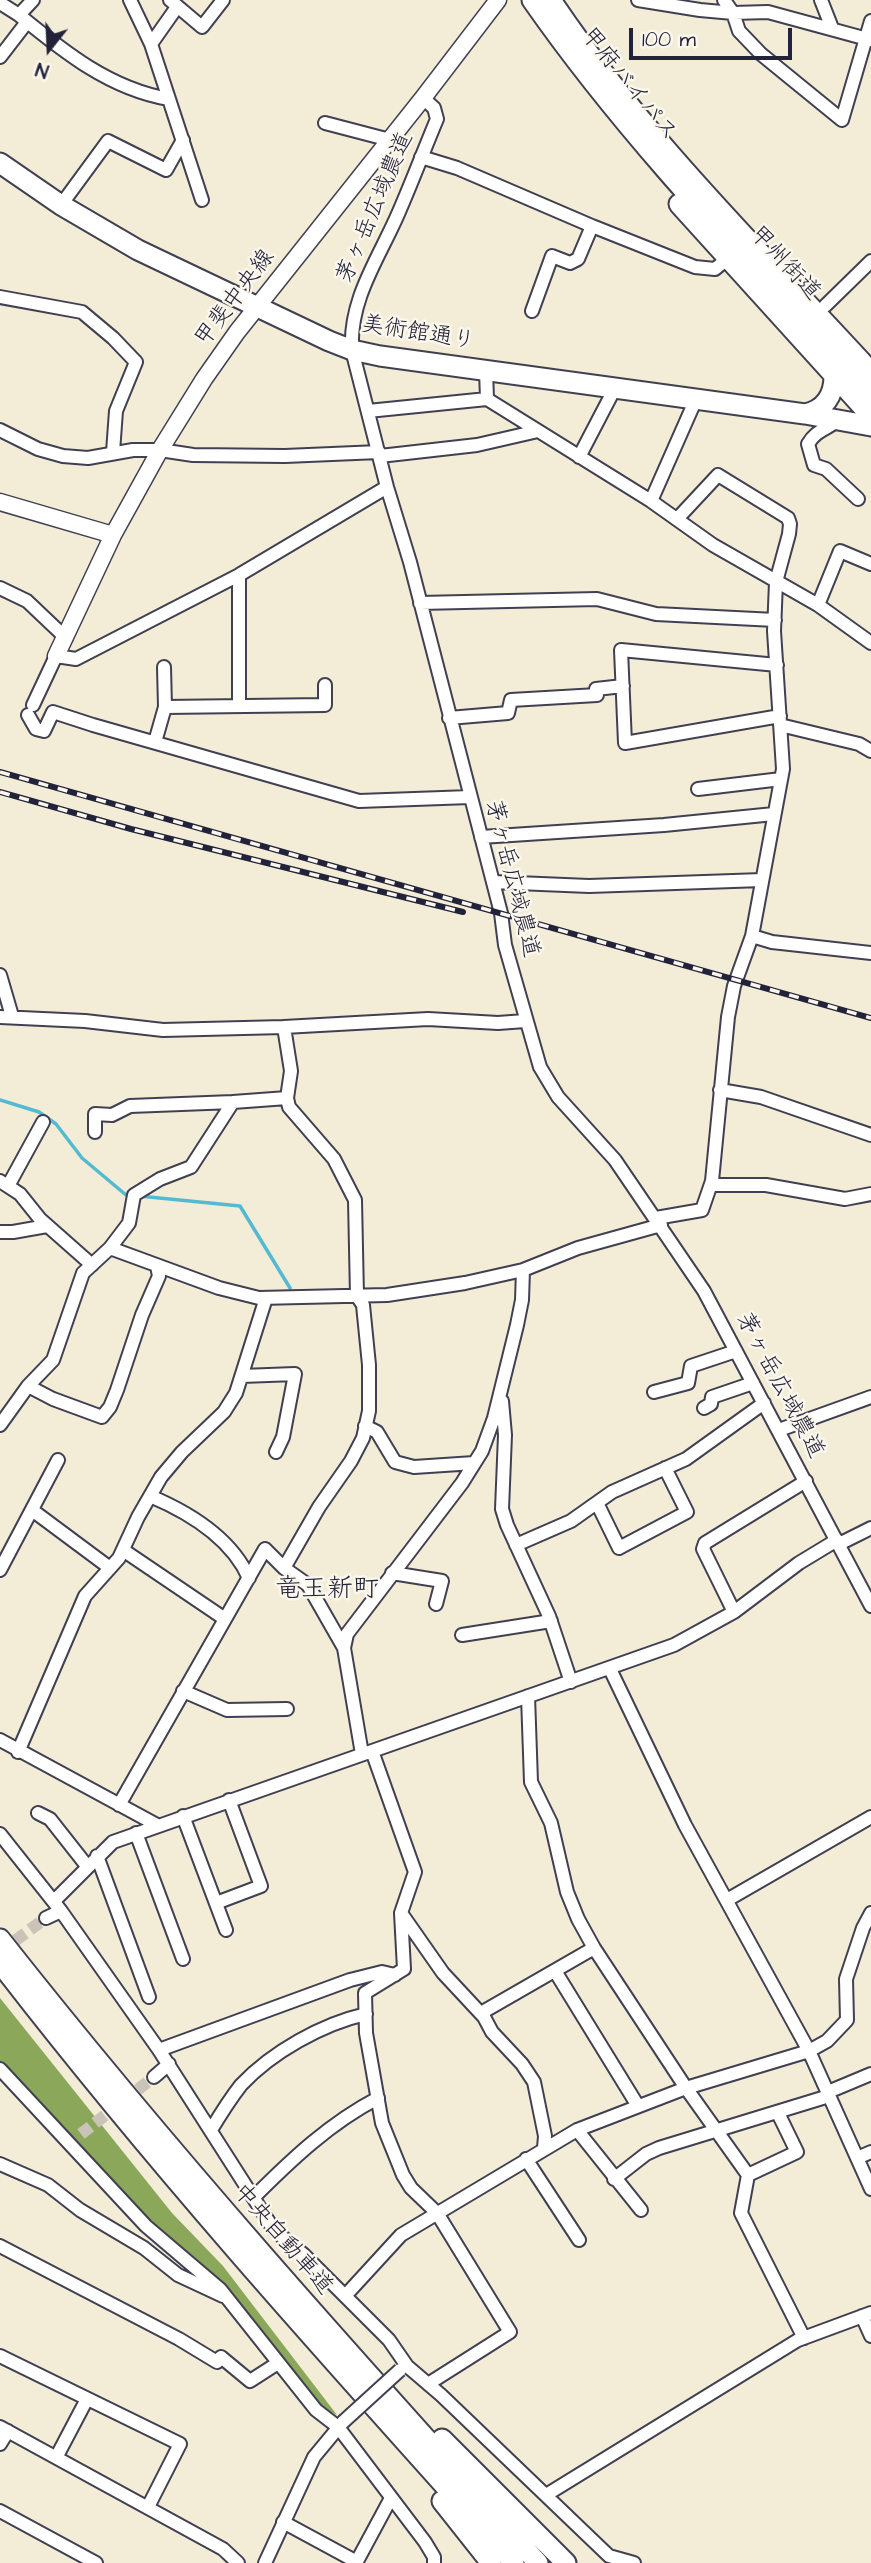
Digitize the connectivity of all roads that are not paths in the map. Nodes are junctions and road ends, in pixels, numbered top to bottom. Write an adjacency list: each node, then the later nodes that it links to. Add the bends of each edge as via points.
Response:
1 (33, 0): 13 (street)
2 (130, 0): 17 (street)
3 (223, 0): 11 (street, via 202,27)
4 (498, 0): 21 (main road, 甲斐中央線)
5 (532, 0): 19 (highway, 甲府バイパス)
6 (551, 0): 19 (highway, 甲府バイパス)
7 (638, 0): 12 (street)
8 (724, 0): 12 (street)
9 (821, 0): 15 (street)
10 (0, 3): 13 (street)
11 (173, 3): 17 (street)
12 (733, 13): 15 (street, via 768,12); 16 (street, via 740,32 761,54 842,120)
13 (23, 18): 18 (street); 20 (street, via 90,69 130,88)
14 (871, 21): 16 (street)
15 (832, 29): 16 (street)
16 (868, 40)
17 (151, 44): 20 (street)
18 (0, 57)
19 (598, 77): 26 (highway, 甲府バイパス); 31 (highway, via 603,112); 35 (highway, via 616,75)
20 (169, 99): 23 (street)
21 (423, 99): 24 (main road, 甲斐中央線); 25 (street, 茅ヶ岳広域農道, via 434,108 437,119)
22 (325, 123): 24 (street)
23 (183, 140): 28 (street); 29 (street, via 166,170 108,141)
24 (390, 140): 34 (main road, 甲斐中央線)
25 (421, 157): 30 (street); 37 (street, 茅ヶ岳広域農道, via 361,290)
26 (667, 161): 40 (highway, 甲州街道); 43 (highway, 甲州街道)
27 (0, 163): 29 (highway, 美術館通り)
28 (202, 201)
29 (61, 205): 34 (highway, 美術館通り, via 138,250)
30 (592, 226): 31 (street, via 695,267 715,269); 36 (street, via 578,259 570,263 552,256)
31 (727, 259): 41 (highway)
32 (871, 261): 35 (street)
33 (0, 297): 54 (street, via 82,312 136,362 116,411)
34 (258, 306): 37 (highway, 美術館通り); 53 (main road, 甲斐中央線, via 204,379)
35 (825, 306): 38 (highway)
36 (532, 311)
37 (352, 350): 39 (highway, 美術館通り); 46 (street, 茅ヶ岳広域農道)
38 (871, 357)
39 (486, 370): 42 (highway, 美術館通り); 44 (street)
40 (871, 372)
41 (834, 376): 47 (highway, via 830,397 815,412); 48 (highway)
42 (615, 388): 45 (highway, 美術館通り); 56 (street)
43 (871, 394)
44 (487, 399): 46 (street); 52 (street)
45 (696, 399): 47 (highway, 美術館通り); 59 (street)
46 (368, 411): 55 (street, 茅ヶ岳広域農道)
47 (805, 414): 49 (highway, 美術館通り)
48 (871, 416)
49 (838, 421): 50 (highway, 美術館通り); 58 (street, via 814,434 808,444 814,465)
50 (871, 426)
51 (0, 430): 54 (street, via 63,457)
52 (538, 431): 55 (street, via 477,445); 56 (street)
53 (160, 450): 54 (street); 55 (street, via 285,456); 62 (main road, 甲斐中央線)
54 (113, 452)
55 (380, 454): 57 (street, 茅ヶ岳広域農道)
56 (579, 457): 59 (street)
57 (387, 487): 64 (street); 67 (street, 茅ヶ岳広域農道)
58 (858, 499)
59 (651, 501): 61 (street)
60 (0, 502): 62 (main road)
61 (677, 519): 65 (street); 65 (street, via 718,475 788,517 789,534)
62 (113, 535): 70 (main road, 甲斐中央線)
63 (871, 564): 68 (street, via 841,551)
64 (239, 575): 72 (street, via 76,659); 77 (street)
65 (776, 582): 68 (street); 69 (street)
66 (0, 588): 70 (street, via 27,601)
67 (420, 603): 69 (street, via 597,599 656,614); 79 (street, 茅ヶ岳広域農道)
68 (818, 605): 71 (street)
69 (775, 620): 73 (street)
70 (65, 638): 72 (main road, 甲斐中央線)
71 (871, 643)
72 (56, 656): 81 (street, via 31,710 36,729 44,731 53,712)
73 (777, 665): 76 (street, via 621,650); 80 (street)
74 (164, 667): 78 (street)
75 (325, 685): 77 (street, via 325,705)
76 (623, 686): 79 (street, via 596,689 597,695 511,700 509,713); 80 (street, via 625,743)
77 (239, 706): 78 (street)
78 (165, 707): 81 (street)
79 (449, 718): 85 (street, 茅ヶ岳広域農道)
80 (780, 721): 82 (street); 83 (street)
81 (155, 741): 85 (street, via 359,802)
82 (871, 751)
83 (781, 779): 84 (street); 86 (street)
84 (698, 789)
85 (470, 797): 87 (street, 茅ヶ岳広域農道)
86 (774, 814): 87 (street); 88 (street)
87 (481, 836): 89 (street, 茅ヶ岳広域農道)
88 (762, 880): 89 (street, via 589,886); 90 (street)
89 (493, 882): 94 (street, 茅ヶ岳広域農道)
90 (752, 936): 91 (street); 96 (street, via 734,986)
91 (871, 953)
92 (0, 975): 93 (street)
93 (6, 1016): 95 (street, via 163,1030)
94 (525, 1021): 95 (street, via 428,1019); 105 (street, 茅ヶ岳広域農道, via 540,1066 558,1097 615,1160)
95 (284, 1027): 97 (street, via 291,1071)
96 (720, 1090): 101 (street, via 761,1097); 103 (street)
97 (287, 1098): 98 (street); 112 (street, via 289,1107 334,1159 355,1200)
98 (233, 1102): 100 (street, via 130,1106 112,1115 95,1114); 108 (street, via 191,1167 160,1179 133,1199 129,1223)
99 (43, 1122): 102 (street)
100 (95, 1132)
101 (871, 1135)
102 (4, 1183): 106 (street, via 20,1194)
103 (711, 1185): 104 (street, via 766,1185 845,1199); 105 (street, via 702,1210)
104 (871, 1194)
105 (659, 1222): 111 (street); 114 (street, 茅ヶ岳広域農道)
106 (47, 1226): 107 (street); 109 (street)
107 (0, 1232)
108 (110, 1248): 109 (street); 110 (street)
109 (92, 1265): 117 (street, via 83,1273 54,1360)
110 (157, 1266): 113 (street, via 219,1288); 117 (street, via 159,1276 117,1390 102,1417)
111 (523, 1270): 112 (street, via 413,1291); 118 (street, via 522,1300)
112 (357, 1296): 113 (street); 124 (street, via 363,1305 369,1365)
113 (266, 1298): 115 (street)
114 (736, 1351): 116 (street, 茅ヶ岳広域農道); 119 (street, via 691,1366 688,1383)
115 (242, 1376): 126 (street, via 295,1374); 131 (street, via 224,1412 182,1452)
116 (753, 1383): 121 (street, 茅ヶ岳広域農道); 122 (street, via 712,1397)
117 (28, 1386): 123 (street)
118 (502, 1390): 128 (street); 136 (street, via 502,1509)
119 (654, 1392)
120 (871, 1397): 125 (street)
121 (764, 1403): 125 (street, 茅ヶ岳広域農道); 129 (street, via 687,1458)
122 (704, 1408)
123 (0, 1425)
124 (365, 1426): 128 (street, via 377,1432 395,1462 414,1467); 139 (street, via 351,1461)
125 (779, 1430): 130 (street, 茅ヶ岳広域農道)
126 (276, 1452)
127 (58, 1460): 133 (street)
128 (474, 1463): 141 (street)
129 (665, 1468): 132 (street); 132 (street, via 687,1512 620,1548)
130 (806, 1481): 135 (street, 茅ヶ岳広域農道); 145 (street, via 705,1543 703,1549)
131 (150, 1496): 137 (street); 142 (street, via 205,1527 242,1562)
132 (597, 1503): 136 (street, via 571,1521)
133 (32, 1510): 138 (street); 140 (street)
134 (871, 1528): 135 (street)
135 (838, 1542): 144 (street, 茅ヶ岳広域農道); 145 (street, via 799,1563)
136 (516, 1545): 147 (street)
137 (123, 1550): 138 (street); 146 (street)
138 (110, 1568): 156 (street, via 85,1596)
139 (284, 1568): 142 (street, via 265,1549); 149 (street, via 308,1585)
140 (0, 1570)
141 (392, 1573): 143 (street, via 442,1581); 149 (street, via 347,1634)
142 (249, 1578): 146 (street)
143 (436, 1604)
144 (871, 1606)
145 (734, 1612): 150 (street, via 674,1645)
146 (225, 1619): 152 (street)
147 (551, 1620): 148 (street); 151 (street)
148 (462, 1634)
149 (344, 1648): 157 (street)
150 (610, 1668): 151 (street); 168 (street, via 685,1825)
151 (570, 1682): 153 (street)
152 (183, 1691): 154 (street, via 227,1710); 159 (street)
153 (528, 1696): 157 (street); 176 (street, via 531,1782 551,1823 567,1892)
154 (287, 1709)
155 (0, 1740): 156 (street)
156 (18, 1752): 159 (street)
157 (367, 1752): 158 (street); 171 (street, via 415,1872)
158 (229, 1800): 161 (street); 169 (street, via 261,1886)
159 (119, 1805): 163 (street)
160 (38, 1813): 167 (street, via 50,1819)
161 (183, 1816): 163 (street); 169 (street)
162 (871, 1817): 168 (street)
163 (157, 1825): 164 (street)
164 (136, 1833): 166 (street, via 113,1842); 177 (street)
165 (0, 1834): 170 (street)
166 (97, 1856): 167 (street); 181 (street)
167 (87, 1866): 170 (street)
168 (727, 1900): 185 (street)
169 (216, 1903): 174 (street)
170 (58, 1906): 173 (street); 184 (street)
171 (401, 1913): 180 (street, via 404,1969); 183 (street, via 443,1973)
172 (871, 1913): 185 (street, via 846,1979 847,2020)
173 (46, 1918)
174 (226, 1930)
175 (0, 1939): 213 (highway, 中央自動車道)
176 (594, 1948): 179 (street); 190 (street)
177 (183, 1959)
178 (0, 1963): 219 (highway, 中央自動車道, via 101,2091)
179 (555, 1971): 183 (street); 193 (street)
180 (395, 1975): 182 (street, via 365,1993); 184 (street, via 382,1972 350,1980)
181 (149, 1997)
182 (366, 2014): 192 (street); 196 (street, via 343,2019 290,2044 242,2085)
183 (481, 2014): 200 (street, via 534,2082)
184 (159, 2050): 186 (street)
185 (810, 2051): 190 (street); 191 (street)
186 (169, 2064): 189 (street); 196 (street)
187 (0, 2069): 199 (street)
188 (871, 2074): 191 (street)
189 (153, 2077)
190 (686, 2088): 193 (street); 195 (street)
191 (829, 2094): 194 (street); 203 (street)
192 (378, 2098): 208 (street, via 316,2139); 210 (street, via 382,2123 403,2175)
193 (638, 2106): 197 (street)
194 (778, 2113): 195 (street); 205 (street, via 797,2152)
195 (715, 2129): 205 (street); 206 (street, via 646,2154)
196 (211, 2130): 208 (street)
197 (577, 2130): 200 (street); 206 (street)
198 (81, 2134): 199 (street)
199 (70, 2145): 215 (street, via 146,2226)
200 (544, 2148): 202 (street)
201 (871, 2152): 203 (street)
202 (526, 2158): 210 (street); 211 (street)
203 (857, 2158): 207 (street)
204 (0, 2164): 215 (street, via 48,2185 178,2274)
205 (748, 2175): 218 (street, via 741,2213)
206 (614, 2179): 209 (street)
207 (871, 2189)
208 (254, 2197): 214 (street, via 274,2230)
209 (641, 2210)
210 (437, 2213): 214 (street, via 401,2235); 223 (street, via 510,2332)
211 (579, 2240)
212 (0, 2246): 221 (street, via 216,2362 221,2357 250,2381)
213 (297, 2295): 241 (highway, 中央自動車道); 242 (highway)
214 (345, 2296): 222 (street, via 389,2340)
215 (227, 2298): 221 (street)
216 (866, 2314): 217 (street); 218 (street)
217 (871, 2336)
218 (804, 2338): 229 (street)
219 (320, 2346): 239 (highway); 240 (highway, 中央自動車道)
220 (0, 2356): 224 (street)
221 (278, 2362): 225 (street, via 316,2410)
222 (403, 2368): 223 (street); 225 (street, bridge)
223 (428, 2384): 229 (street)
224 (87, 2399): 228 (street); 231 (street, via 180,2444)
225 (340, 2424): 230 (street); 233 (street, via 314,2456)
226 (4, 2429): 227 (street); 228 (street)
227 (0, 2444)
228 (57, 2456): 231 (street)
229 (546, 2495): 243 (street, via 609,2556)
230 (391, 2498): 234 (street); 238 (street, via 425,2542)
231 (148, 2507): 236 (street, via 223,2549)
232 (0, 2511): 235 (street)
233 (283, 2522): 234 (street); 237 (street)
234 (357, 2562)
235 (96, 2563)
236 (238, 2563)
237 (265, 2563)
238 (434, 2563)
239 (491, 2563)
240 (514, 2563)
241 (538, 2563)
242 (566, 2563)
243 (634, 2563)

